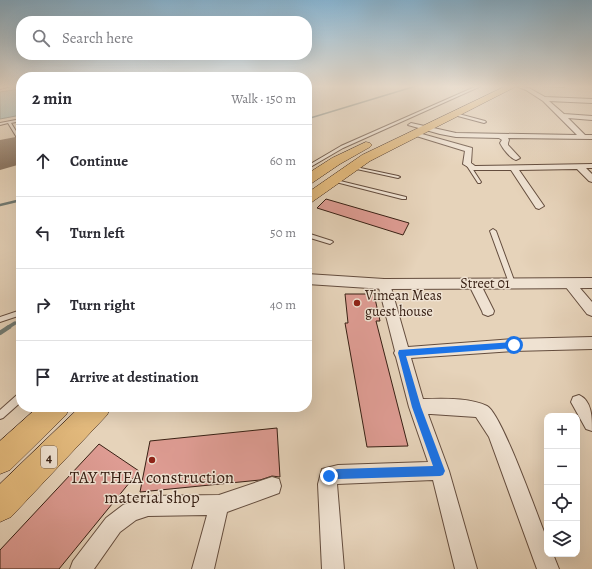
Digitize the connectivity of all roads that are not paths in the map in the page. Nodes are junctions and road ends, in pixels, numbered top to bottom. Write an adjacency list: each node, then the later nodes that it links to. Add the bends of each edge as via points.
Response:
1 (421, 113): 18 (lane, via 342,148)
2 (447, 113): 12 (highway)
3 (458, 113): 5 (highway)
4 (558, 113): 6 (street)
5 (455, 114): 9 (lane); 12 (highway)
6 (561, 116): 7 (street); 15 (street)
7 (592, 118)
8 (16, 121): 10 (lane)
9 (484, 122)
10 (10, 123): 11 (lane); 13 (lane)
11 (0, 124)
12 (417, 129): 14 (street, via 456,135); 19 (street, via 469,150); 22 (highway); 24 (highway, via 352,152)
13 (16, 133)
14 (501, 136): 15 (street); 17 (street, via 506,140 505,146)
15 (583, 136): 16 (street)
16 (592, 137)
17 (516, 158)
18 (312, 165)
19 (469, 166): 23 (street); 28 (lane)
20 (579, 166): 21 (street); 23 (street); 26 (street)
21 (592, 166)
22 (352, 167): 25 (lane); 27 (highway)
23 (514, 168): 31 (street)
24 (312, 177)
25 (398, 177)
26 (592, 179)
27 (333, 180): 29 (highway); 30 (lane)
28 (479, 182)
29 (312, 195)
30 (404, 198)
31 (539, 206)
32 (493, 231): 36 (lane)
33 (312, 237): 34 (lane)
34 (330, 242)
35 (312, 279): 39 (street, Street 01)
36 (512, 283): 37 (street, Street 01); 40 (street, Street 01)
37 (569, 283): 38 (street, Street 01); 42 (street)
38 (592, 283)
39 (384, 284): 40 (street, Street 01); 46 (street)
40 (474, 284): 41 (street)
41 (488, 311)
42 (592, 311)
43 (16, 314): 44 (lane)
44 (0, 320)
45 (592, 343): 46 (street, via 514,345)
46 (401, 353): 49 (street)
47 (16, 401): 52 (lane)
48 (579, 402): 53 (street)
49 (417, 407): 55 (street); 63 (street, via 471,409 481,412 490,422)
50 (52, 412): 54 (highway, 4)
51 (93, 412): 57 (highway, 4)
52 (0, 415)
53 (592, 423)
54 (0, 460)
55 (440, 471): 61 (street, via 329,476 327,484); 62 (street)
56 (272, 486): 58 (street)
57 (0, 506)
58 (219, 506): 59 (street, via 148,506 130,512 113,525); 60 (street)
59 (81, 569)
60 (203, 569)
61 (333, 569)
62 (466, 569)
63 (548, 569)

